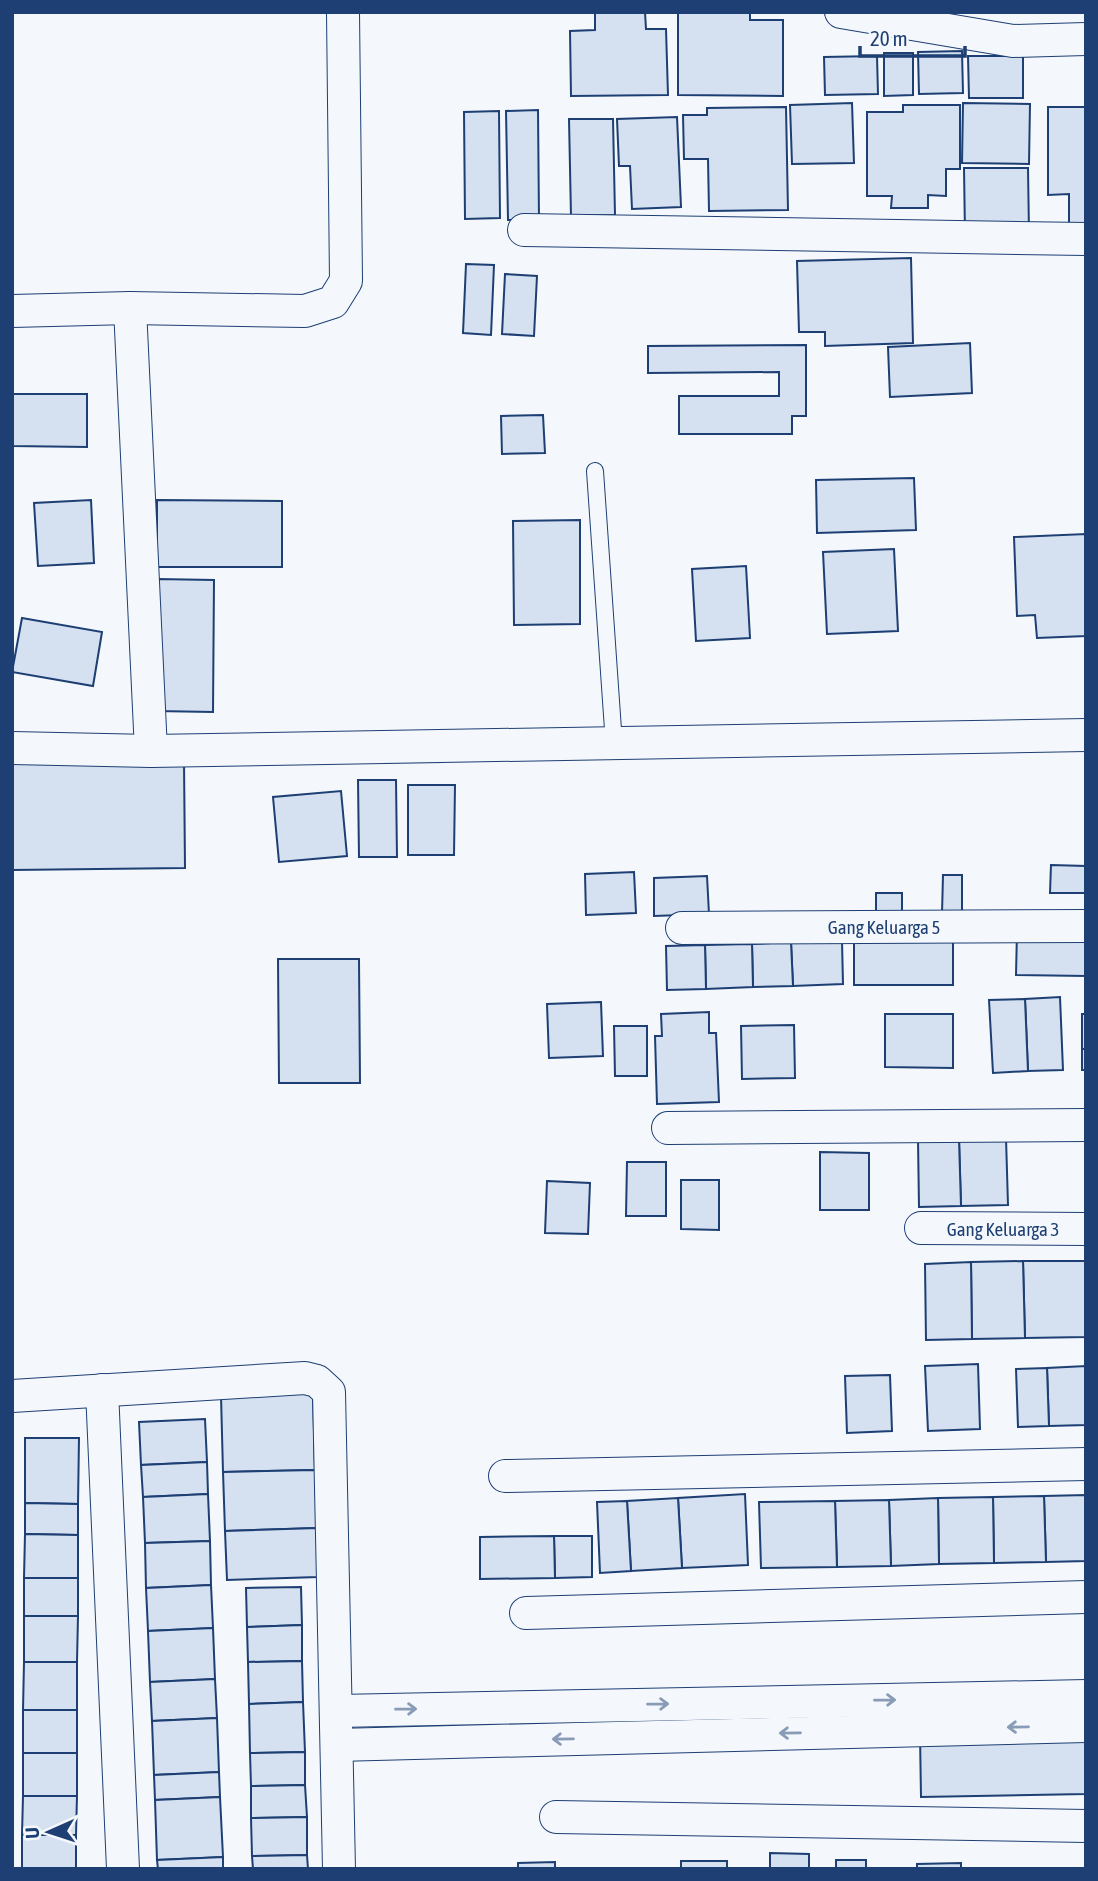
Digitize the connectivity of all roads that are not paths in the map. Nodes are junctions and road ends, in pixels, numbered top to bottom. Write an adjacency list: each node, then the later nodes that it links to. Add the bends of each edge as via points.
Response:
1 (343, 12): 6 (street, via 346,281 341,292 333,302 306,311)
2 (841, 12): 3 (street, via 1013,41)
3 (1086, 39)
4 (524, 230): 5 (street)
5 (1086, 239)
6 (130, 308): 7 (street); 12 (street)
7 (12, 311)
8 (595, 471): 10 (lane)
9 (1086, 735): 10 (street)
10 (614, 744): 12 (street)
11 (12, 748): 12 (street)
12 (151, 751)
13 (1086, 926): 14 (street, Gang Keluarga 5)
14 (682, 928)
15 (1086, 1125): 16 (street)
16 (668, 1128)
17 (921, 1228): 18 (street, Gang Keluarga 3)
18 (1086, 1229)
19 (102, 1390): 20 (street); 26 (street, via 305,1378 329,1392); 31 (street)
20 (12, 1396)
21 (1086, 1464): 22 (street)
22 (505, 1476)
23 (1086, 1597): 24 (street)
24 (526, 1613)
25 (1086, 1696): 26 (street, one-way to 25)
26 (338, 1711): 28 (street)
27 (1086, 1726): 28 (street, one-way to 28)
28 (337, 1745): 32 (street)
29 (556, 1817): 30 (street)
30 (1086, 1826)
31 (123, 1869)
32 (339, 1869)

